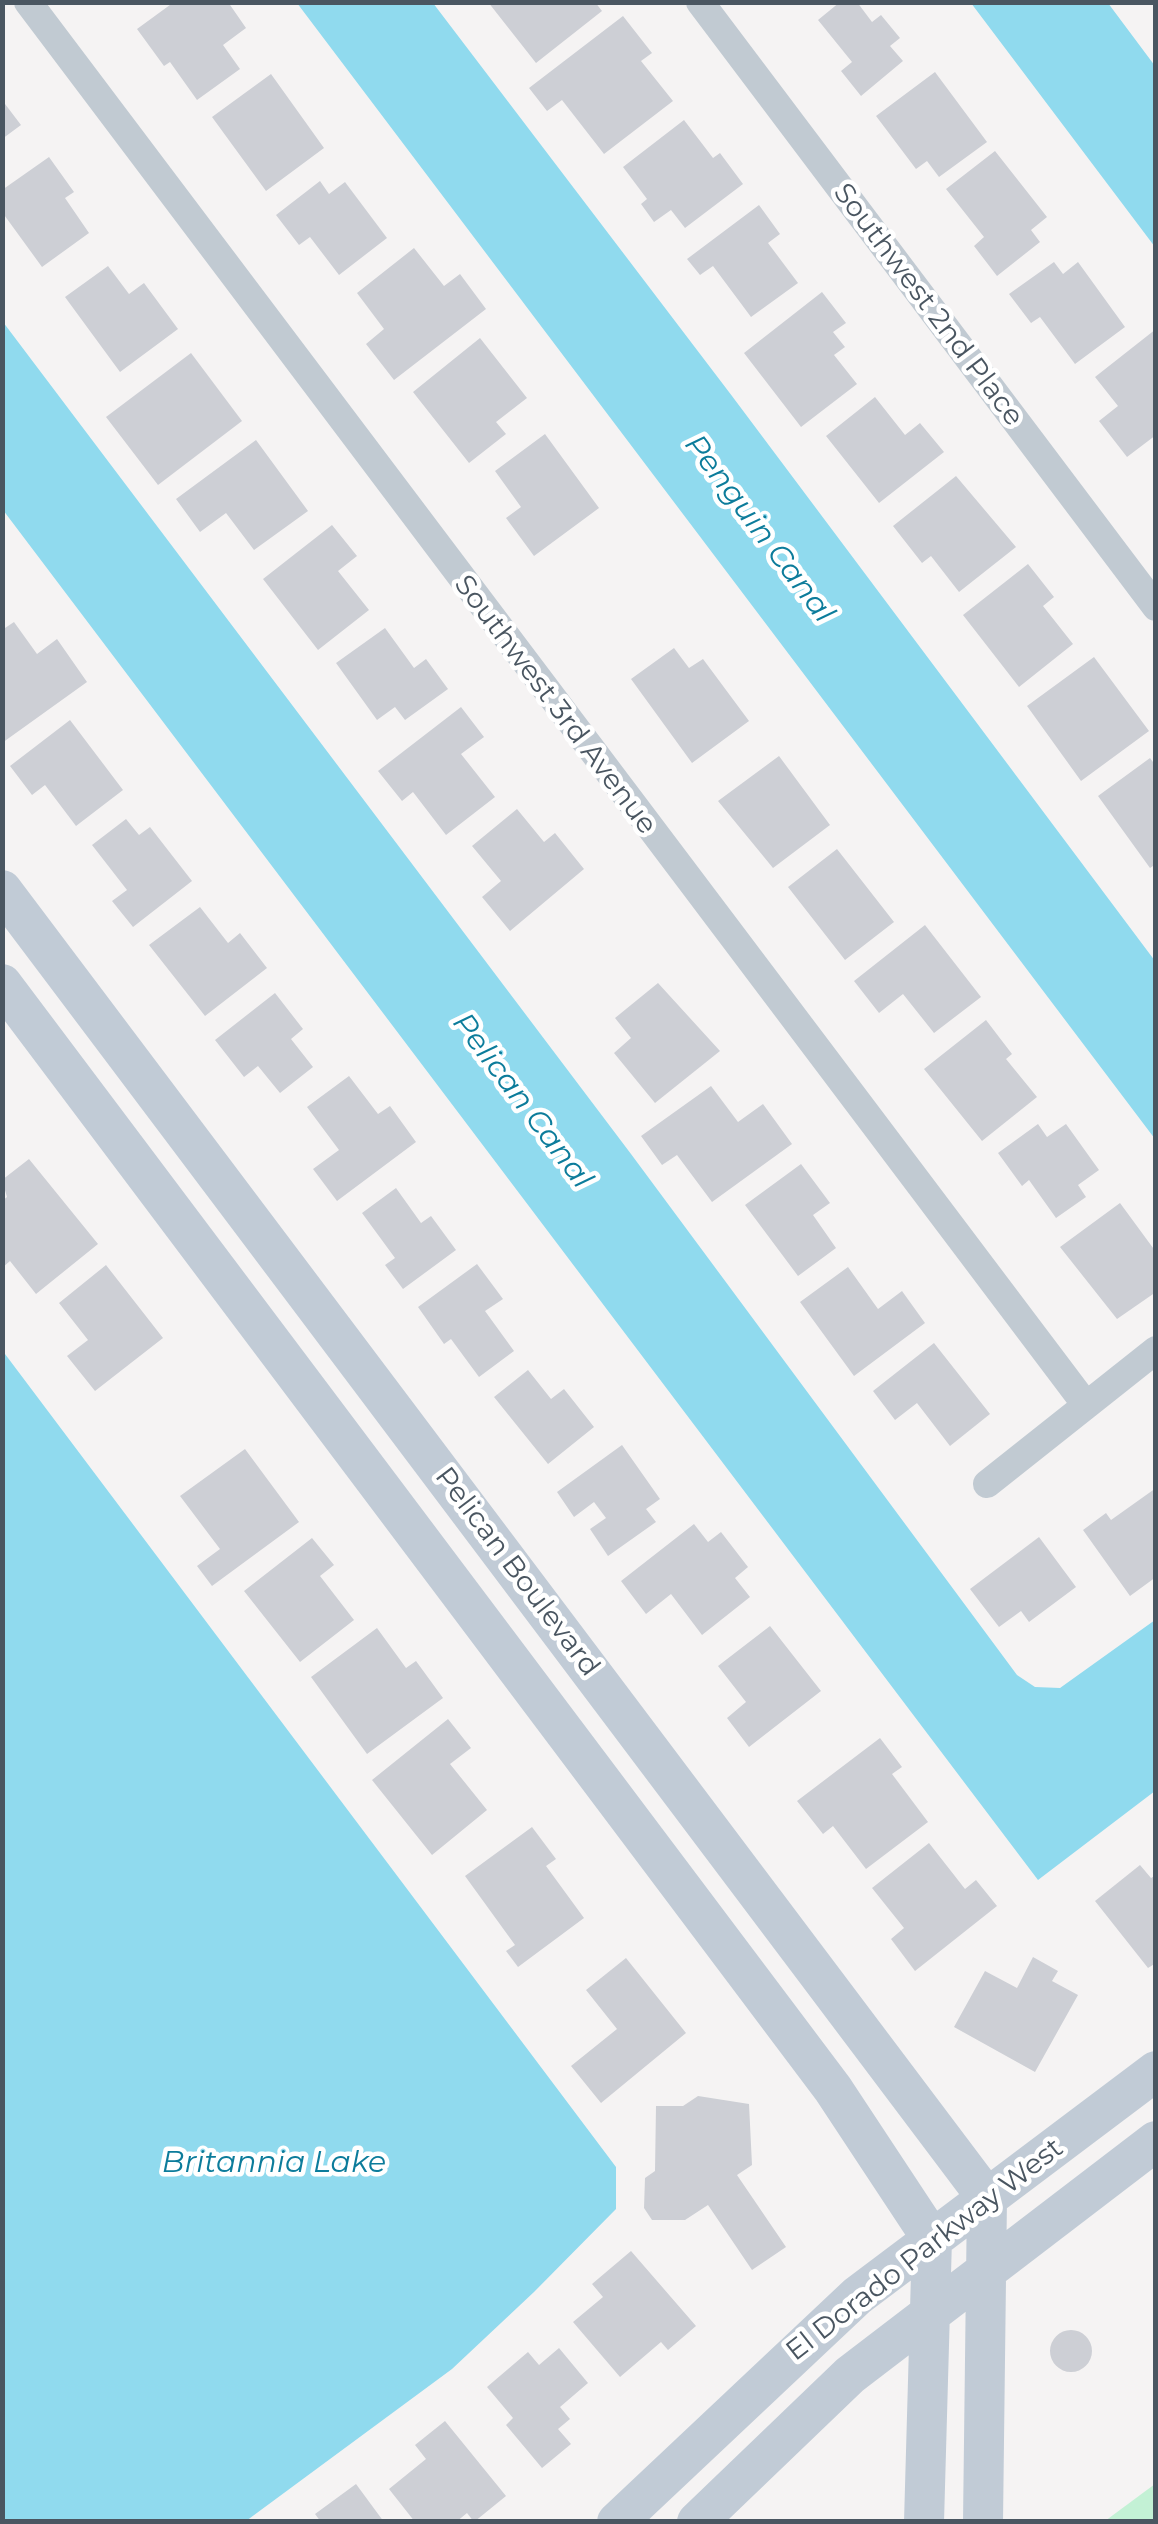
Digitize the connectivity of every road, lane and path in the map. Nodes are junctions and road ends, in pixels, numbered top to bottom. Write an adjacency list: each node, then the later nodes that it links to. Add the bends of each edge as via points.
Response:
1 (28, 2): 7 (street, Southwest 3rd Avenue)
2 (700, 2): 3 (street, Southwest 2nd Place)
3 (1156, 607)
4 (2, 890): 11 (street, Pelican Boulevard)
5 (2, 984): 12 (street, via 832,2088)
6 (1156, 1350): 7 (street)
7 (1086, 1405): 8 (street)
8 (987, 1484)
9 (1156, 2071): 11 (street, El Dorado Parkway West)
10 (1156, 2141): 13 (street, El Dorado Parkway West)
11 (987, 2198): 12 (street, El Dorado Parkway West); 13 (street)
12 (932, 2239): 14 (street); 15 (street, El Dorado Parkway West, via 760,2383)
13 (984, 2269): 14 (street, El Dorado Parkway West); 18 (street)
14 (927, 2314): 16 (street, El Dorado Parkway West, via 850,2374); 17 (street)
15 (617, 2522)
16 (697, 2522)
17 (924, 2522)
18 (982, 2522)

